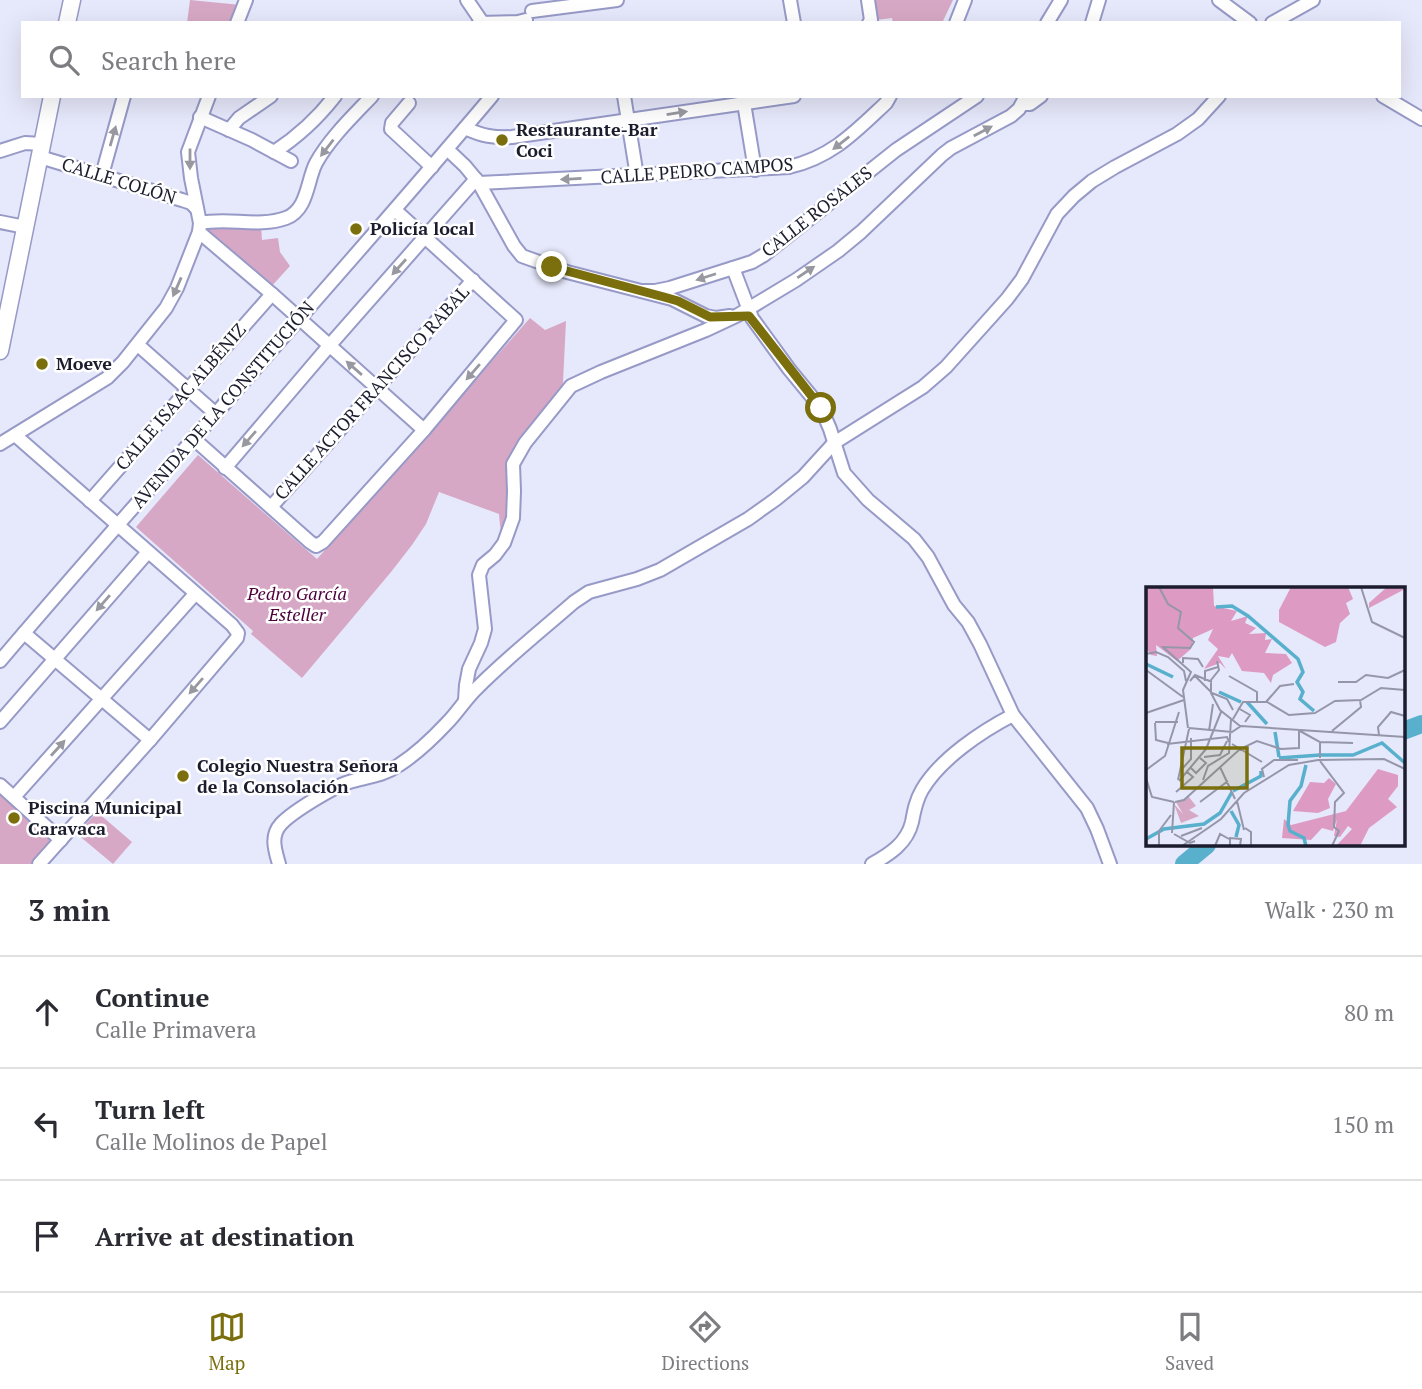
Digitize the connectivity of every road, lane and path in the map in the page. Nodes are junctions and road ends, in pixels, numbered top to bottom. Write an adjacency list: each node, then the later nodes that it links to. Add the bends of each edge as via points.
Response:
1 (72, 0): 13 (main road)
2 (246, 0): 14 (street)
3 (467, 0): 15 (street)
4 (617, 0): 12 (street)
5 (790, 0): 16 (street)
6 (868, 0): 17 (street)
7 (965, 0): 18 (street)
8 (1061, 0): 19 (street)
9 (1099, 0): 20 (street)
10 (1219, 0): 21 (street)
11 (1313, 0): 22 (street)
12 (530, 15)
13 (67, 21)
14 (238, 21)
15 (479, 21)
16 (794, 21)
17 (870, 21)
18 (957, 21)
19 (1048, 21)
20 (1093, 21)
21 (1247, 21)
22 (1276, 21)
23 (52, 98): 46 (main road)
24 (123, 98): 52 (street, one-way to 24)
25 (208, 98): 40 (street)
26 (268, 98): 44 (street)
27 (333, 98): 48 (street, via 303,132)
28 (370, 98): 59 (street, one-way to 59, via 323,153 294,214 265,223 220,220)
29 (490, 98): 43 (street, AVENIDA DE LA CONSTITUCIÓN)
30 (624, 98): 42 (street)
31 (768, 98): 38 (street)
32 (889, 98): 51 (street, CALLE PEDRO CAMPOS, one-way to 51, via 831,151 802,164)
33 (974, 98): 61 (street, CALLE ROSALES, via 896,150 764,256)
34 (1026, 98): 35 (street, via 1030,104); 68 (street, one-way to 34, via 838,251 942,155 1011,116)
35 (1038, 98)
36 (1217, 98): 80 (street, via 1177,134 1115,167 1074,196 1057,214 1022,279 946,367 907,398)
37 (1386, 98): 41 (street)
38 (743, 100): 42 (street, one-way to 38); 51 (street)
39 (409, 103): 50 (street, via 391,129)
40 (200, 117): 44 (street); 55 (street, one-way to 55, via 188,152)
41 (1422, 119)
42 (628, 121): 43 (street, via 492,138); 53 (street)
43 (465, 128): 45 (street, AVENIDA DE LA CONSTITUCIÓN)
44 (229, 130): 48 (street)
45 (447, 149): 50 (street, AVENIDA DE LA CONSTITUCIÓN); 54 (street)
46 (41, 150): 47 (street, via 25,143); 52 (street, CALLE COLÓN); 58 (main road)
47 (0, 151)
48 (274, 152): 49 (street)
49 (291, 161)
50 (432, 167): 56 (street, AVENIDA DE LA CONSTITUCIÓN)
51 (755, 170): 53 (street, CALLE PEDRO CAMPOS)
52 (102, 176): 55 (street, CALLE COLÓN, via 191,203)
53 (637, 176): 54 (street, CALLE PEDRO CAMPOS, one-way to 54)
54 (477, 181): 60 (street); 64 (street, via 522,256)
55 (197, 209): 59 (street)
56 (396, 210): 60 (street); 69 (street, AVENIDA DE LA CONSTITUCIÓN)
57 (0, 222): 58 (street)
58 (24, 227): 71 (main road)
59 (200, 228): 65 (street); 72 (street, one-way to 72, via 170,301)
60 (425, 238): 62 (street); 73 (street, one-way to 73)
61 (733, 268): 63 (street, CALLE ROSALES, one-way to 63); 68 (street)
62 (473, 279): 74 (street, CALLE ACTOR FRANCISCO RABAL); 77 (street, one-way to 77, via 516,320)
63 (678, 286): 64 (street, CALLE ROSALES); 66 (street, via 674,296)
64 (642, 291): 66 (street)
65 (272, 294): 69 (street); 75 (street, CALLE ISAAC ALBÉNIZ)
66 (678, 301): 67 (street)
67 (699, 313): 68 (street, via 716,318); 70 (street)
68 (746, 314): 70 (street); 80 (street, via 821,408)
69 (299, 318): 73 (street); 76 (street, AVENIDA DE LA CONSTITUCIÓN)
70 (706, 330): 92 (street, via 571,386 515,458 513,518 504,543 479,575 485,629 469,668)
71 (1, 344)
72 (138, 345): 75 (street); 78 (street, via 107,378)
73 (329, 346): 74 (street, one-way to 73); 82 (street, one-way to 82)
74 (376, 388): 77 (street); 84 (street, CALLE ACTOR FRANCISCO RABAL)
75 (188, 389): 76 (street); 83 (street, CALLE ISAAC ALBÉNIZ)
76 (216, 414): 79 (street, AVENIDA DE LA CONSTITUCIÓN)
77 (424, 430): 84 (street, via 316,546)
78 (15, 435): 81 (street); 83 (street)
79 (194, 439): 82 (street); 85 (street, AVENIDA DE LA CONSTITUCIÓN)
80 (834, 443): 92 (street, via 803,477 748,519 660,570 589,592 574,602); 93 (street, via 844,473 914,538 928,557 980,644)
81 (0, 444)
82 (225, 468): 84 (street)
83 (90, 501): 85 (street)
84 (271, 507)
85 (117, 524): 86 (street); 88 (street, AVENIDA DE LA CONSTITUCIÓN)
86 (148, 552): 87 (street); 89 (street, one-way to 89)
87 (195, 594): 91 (street); 95 (street, one-way to 95, via 232,625 237,638)
88 (24, 633): 89 (street); 90 (street, AVENIDA DE LA CONSTITUCIÓN)
89 (54, 659): 91 (street); 94 (street)
90 (0, 661)
91 (102, 699): 95 (street); 97 (street, one-way to 91)
92 (465, 700): 100 (street, via 447,724 398,766 340,786 286,819 275,831)
93 (1013, 715): 101 (street, via 989,727 943,765 922,789 905,838); 102 (street, via 1087,808)
94 (0, 722)
95 (150, 740): 98 (street)
96 (0, 785): 97 (street)
97 (14, 797): 98 (street)
98 (61, 839): 99 (street)
99 (39, 864)
100 (279, 864)
101 (872, 864)
102 (1110, 864)

